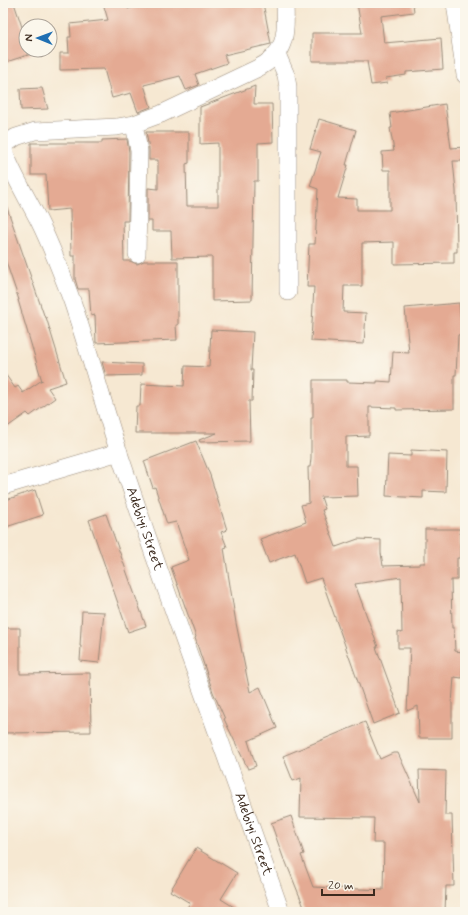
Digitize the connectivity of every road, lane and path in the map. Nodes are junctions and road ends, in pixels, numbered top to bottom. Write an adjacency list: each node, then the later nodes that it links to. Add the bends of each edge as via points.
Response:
1 (285, 3): 3 (street, via 284,40)
2 (455, 3): 4 (street)
3 (277, 54): 5 (street, via 268,63 256,69); 8 (street, via 286,74 288,87)
4 (465, 75)
5 (134, 124): 6 (street, via 35,132 16,137); 7 (street, via 139,151)
6 (3, 147): 9 (street, Adebiyi Street, via 10,167 56,259 91,358)
7 (137, 254)
8 (288, 292)
9 (119, 452): 10 (street); 11 (street, Adebiyi Street)
10 (3, 486)
11 (281, 912)

